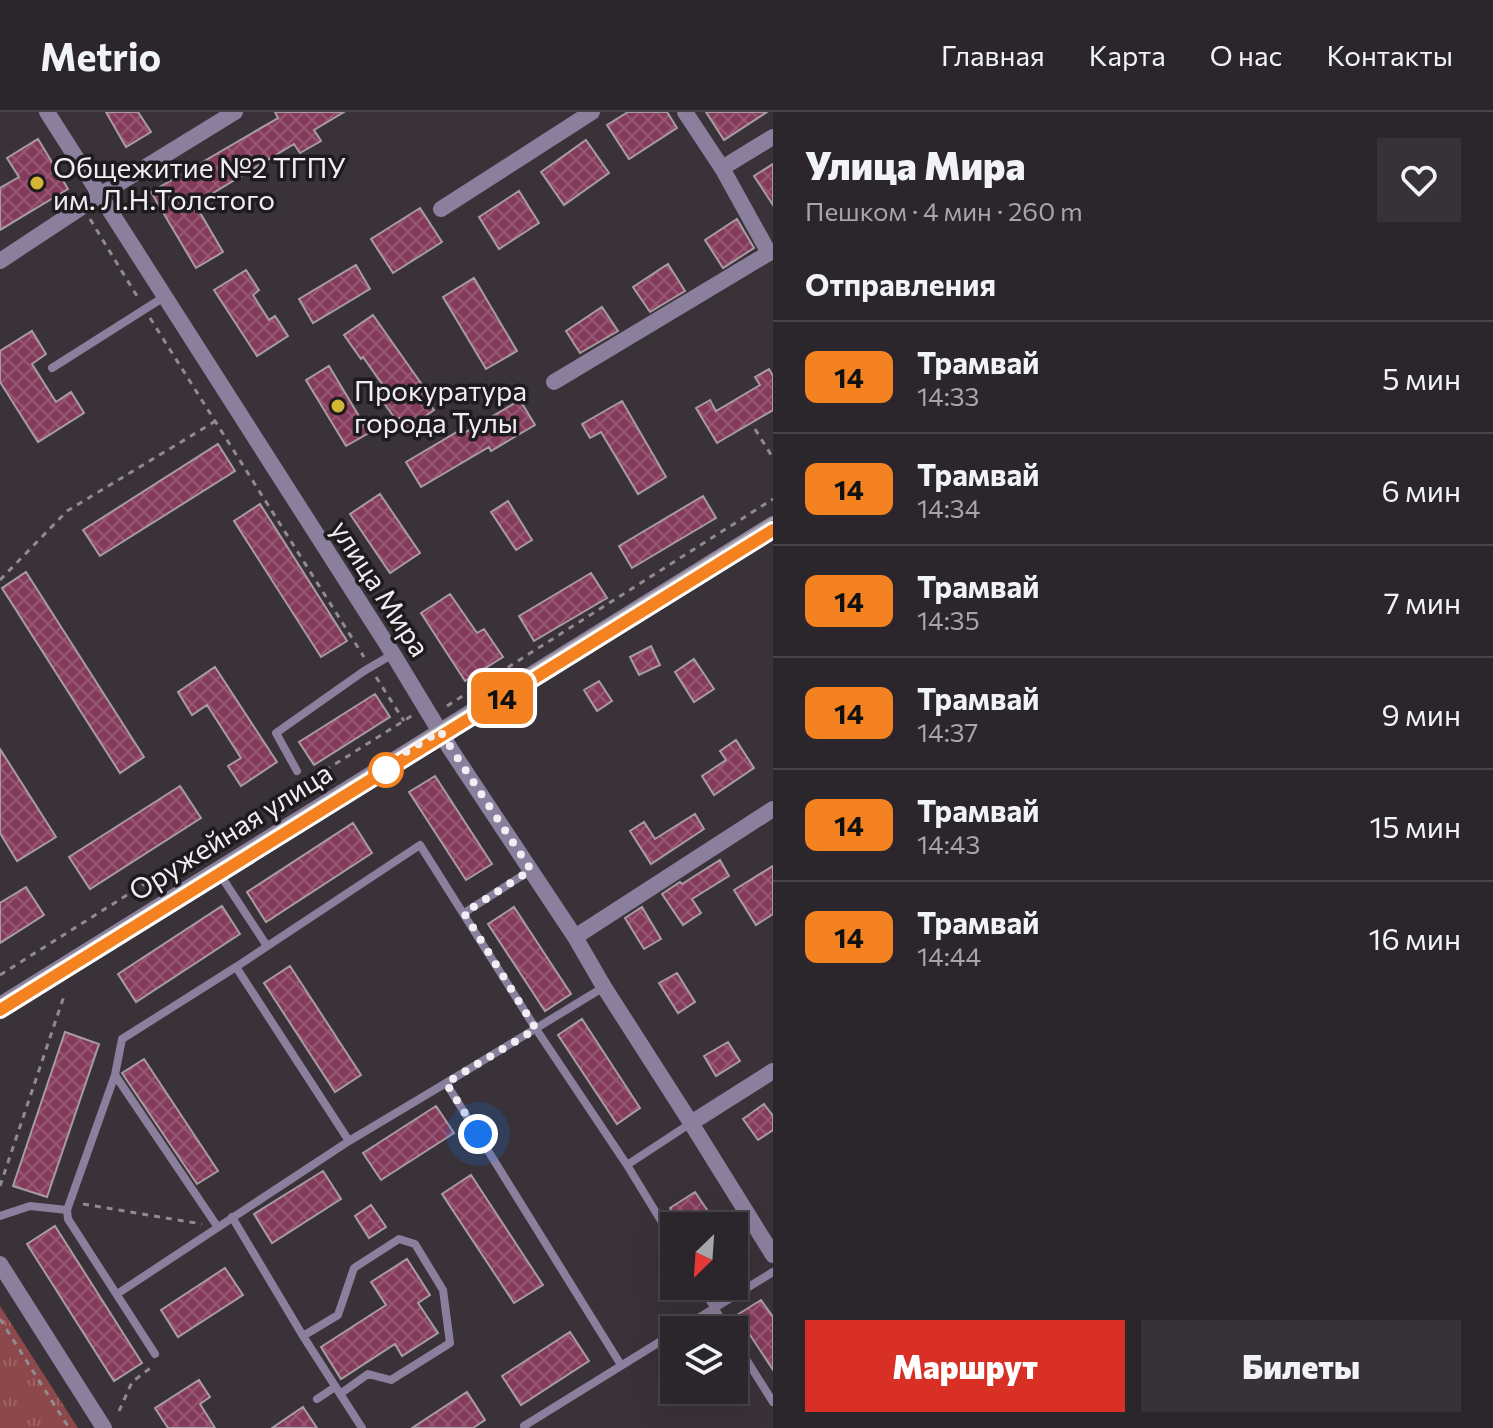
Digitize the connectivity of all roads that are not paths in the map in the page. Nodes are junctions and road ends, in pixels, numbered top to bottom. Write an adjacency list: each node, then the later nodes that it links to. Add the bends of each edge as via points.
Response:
1 (47, 112): 7 (street, улица Мира)
2 (235, 112): 7 (street)
3 (592, 112): 8 (street)
4 (685, 112): 6 (street)
5 (773, 137): 6 (street)
6 (722, 168): 12 (street, via 769,253)
7 (100, 195): 9 (street); 10 (street, улица Мира)
8 (441, 209)
9 (0, 261)
10 (164, 297): 11 (lane); 14 (street, улица Мира)
11 (52, 368)
12 (554, 382)
13 (773, 524): 15 (street, Оружейная улица)
14 (393, 654): 15 (street, улица Мира); 16 (lane, via 276,733)
15 (440, 731): 18 (street, Оружейная улица); 19 (street, улица Мира)
16 (297, 771)
17 (773, 809): 21 (street)
18 (217, 870): 22 (lane); 25 (street, Оружейная улица)
19 (531, 870): 20 (lane); 21 (street, улица Мира)
20 (464, 913): 22 (lane, via 420,845); 26 (lane)
21 (575, 937): 24 (street, улица Мира)
22 (267, 946): 23 (lane)
23 (236, 967): 28 (lane, via 122,1039); 31 (lane)
24 (604, 987): 26 (lane); 30 (street, улица Мира)
25 (0, 1005)
26 (536, 1029): 29 (lane); 32 (lane)
27 (773, 1071): 30 (street)
28 (115, 1075): 33 (lane); 37 (lane)
29 (446, 1083): 31 (lane); 50 (lane)
30 (691, 1123): 32 (lane); 38 (street, улица Мира)
31 (349, 1141): 35 (lane)
32 (627, 1165): 36 (lane)
33 (68, 1206): 34 (lane, via 30,1206); 41 (lane, via 68,1219)
34 (0, 1216)
35 (232, 1217): 37 (lane); 46 (lane)
36 (660, 1219)
37 (217, 1226): 41 (lane)
38 (773, 1255)
39 (0, 1264): 55 (street)
40 (773, 1272): 43 (lane)
41 (117, 1294): 48 (lane)
42 (710, 1300): 43 (lane)
43 (715, 1309): 44 (lane); 45 (lane)
44 (703, 1316)
45 (719, 1316)
46 (303, 1336): 51 (lane); 51 (lane, via 338,1315 354,1268 399,1239 415,1244 443,1290 450,1343 391,1380 368,1374)
47 (660, 1341): 50 (lane)
48 (155, 1354)
49 (748, 1362): 53 (lane)
50 (621, 1365): 54 (lane)
51 (337, 1390): 52 (lane); 56 (lane)
52 (317, 1399)
53 (773, 1402)
54 (523, 1427)
55 (104, 1428)
56 (362, 1428)

